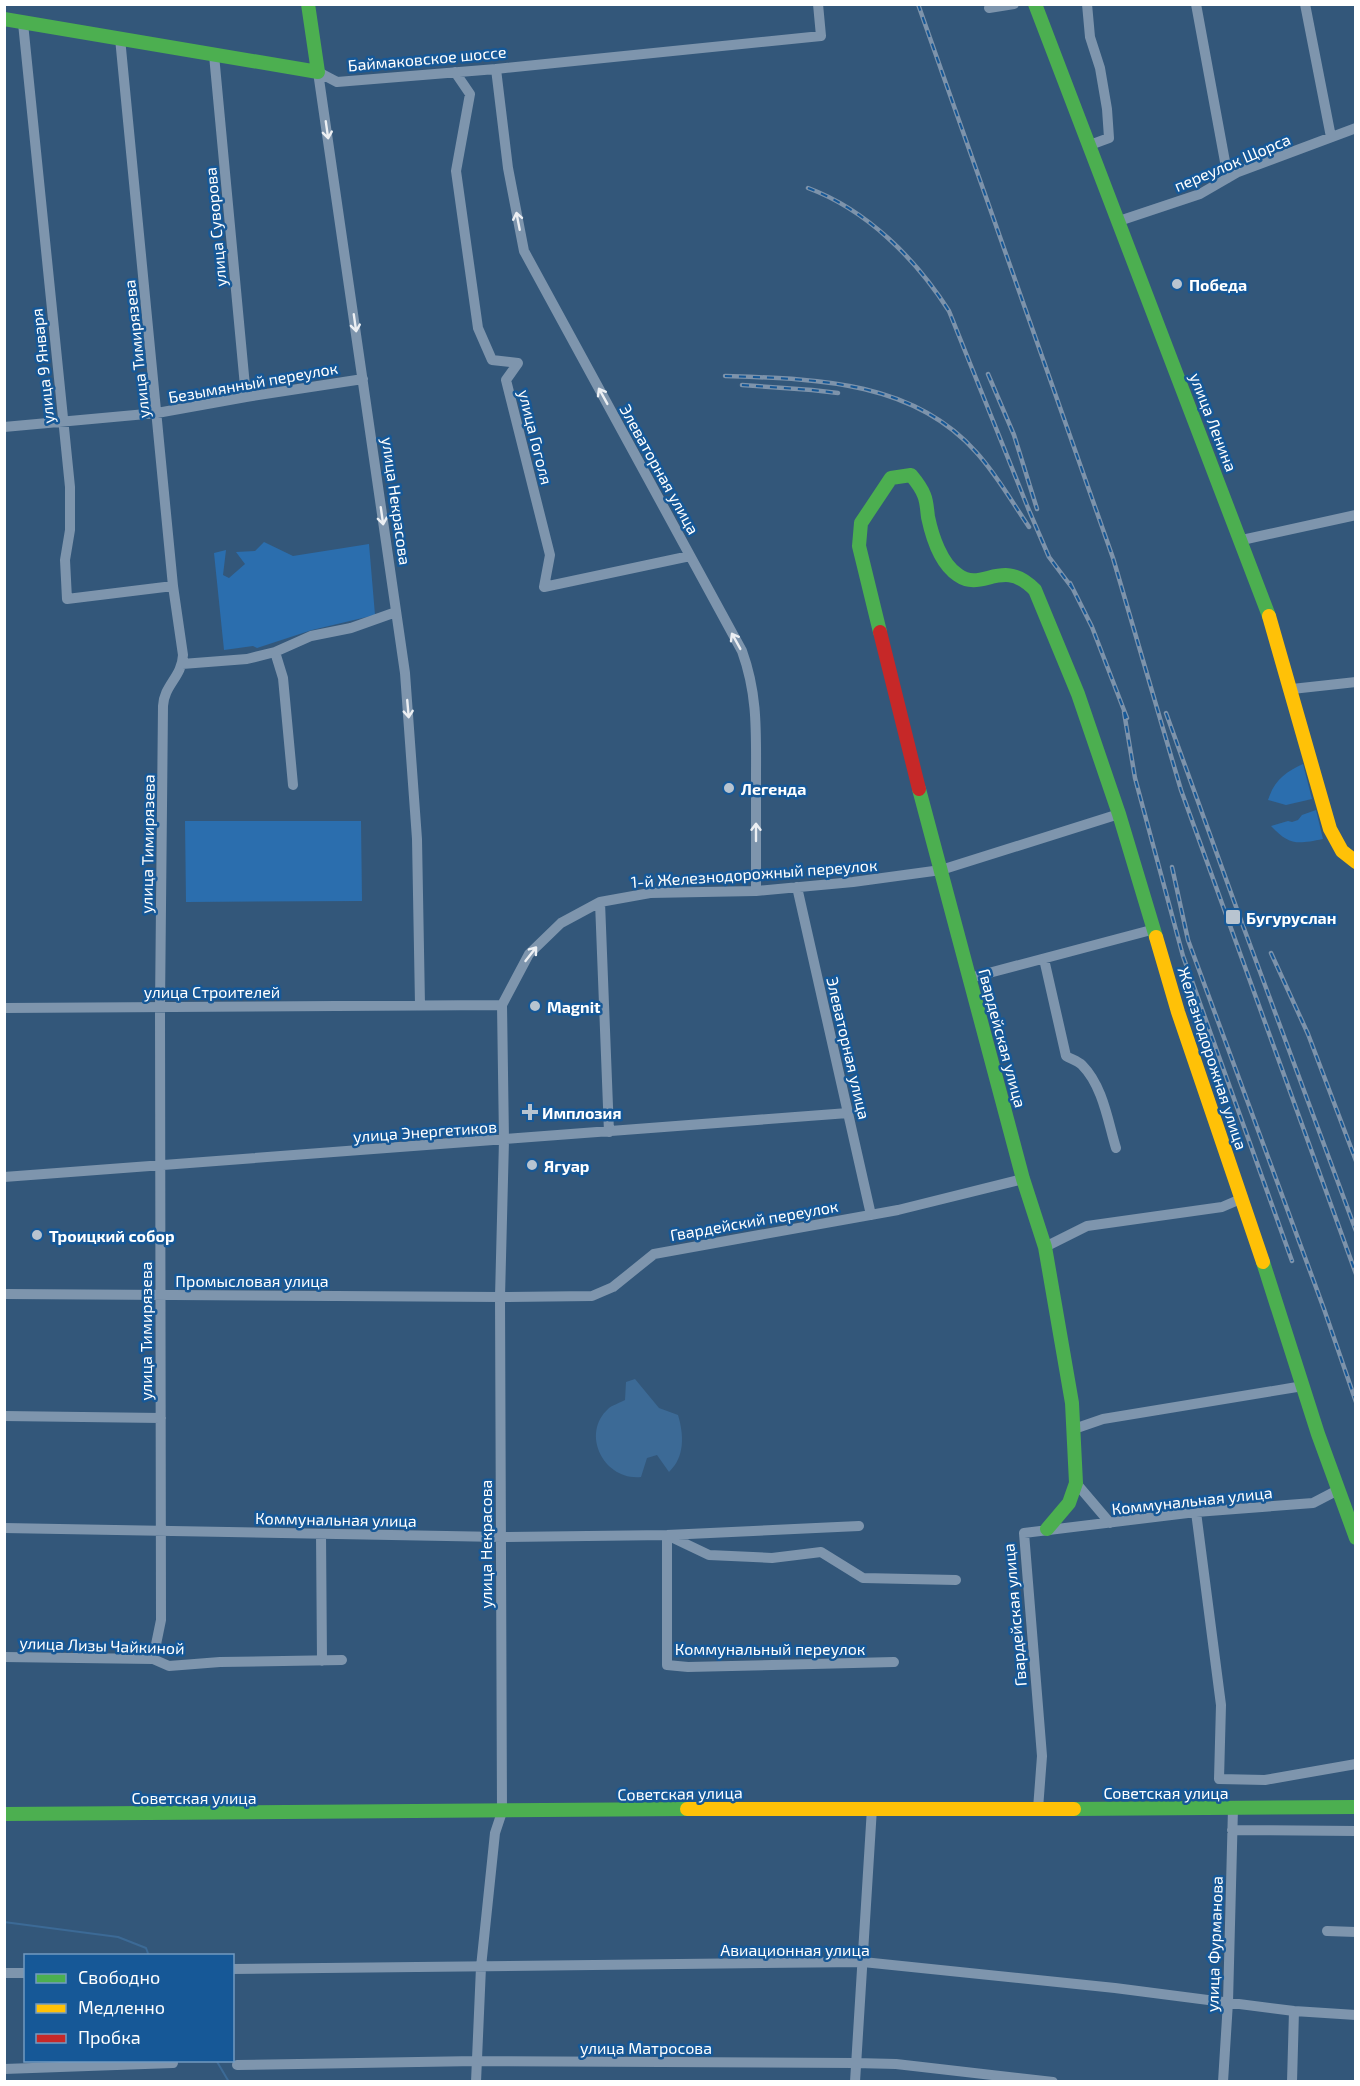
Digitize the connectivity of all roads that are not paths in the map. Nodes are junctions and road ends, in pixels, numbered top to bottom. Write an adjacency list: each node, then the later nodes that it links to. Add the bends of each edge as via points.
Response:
1 (308, 4): 14 (main road, улица Некрасова)
2 (818, 4): 13 (street, Баймаковское шоссе, via 821,36)
3 (1014, 4): 8 (street)
4 (1035, 4): 18 (main road, улица Ленина)
5 (1087, 4): 18 (street, via 1109,138)
6 (1196, 4): 19 (street)
7 (1305, 4): 17 (street)
8 (990, 8)
9 (4, 19): 10 (main road, Баймаковское шоссе)
10 (23, 23): 11 (main road, Баймаковское шоссе); 24 (street, улица 9 Января)
11 (120, 38): 12 (main road, Баймаковское шоссе); 23 (street, улица Тимирязева)
12 (214, 55): 14 (main road, Баймаковское шоссе); 22 (street, улица Суворова)
13 (496, 69): 15 (street, Баймаковское шоссе); 28 (street, Элеваторная улица, one-way to 13, via 524,252 508,168)
14 (318, 72): 15 (street, Баймаковское шоссе, via 337,82); 21 (street, улица Некрасова, one-way to 21)
15 (455, 72): 28 (street, улица Гоголя, via 470,94 456,171 478,328 492,360 518,363 506,380 550,555 544,587)
16 (1356, 128): 17 (street, переулок Щорса)
17 (1331, 137): 19 (street, переулок Щорса)
18 (1090, 145): 20 (main road, улица Ленина)
19 (1228, 178): 20 (street, переулок Щорса, via 1200,194)
20 (1119, 221): 27 (main road, улица Ленина)
21 (363, 379): 22 (street, Безымянный переулок); 31 (street, улица Некрасова, one-way to 31)
22 (246, 397): 23 (street, Безымянный переулок)
23 (157, 413): 24 (street, Безымянный переулок); 29 (street, улица Тимирязева)
24 (63, 420): 25 (street, Безымянный переулок); 29 (street, улица 9 Января, via 71,509 65,560 67,599)
25 (4, 427)
26 (1356, 515): 27 (street)
27 (1242, 540): 35 (main road, улица Ленина)
28 (690, 556): 41 (street, Элеваторная улица, one-way to 28, via 756,734 751,675)
29 (173, 586): 33 (street, улица Тимирязева)
30 (1035, 590): 37 (main road, Железнодорожная улица, via 1078,694); 39 (main road, Гвардейская улица, via 1027,580 1014,575 998,574 978,580 963,579 954,573 936,542 922,489 911,475 891,478 861,523 859,546 863,566)
31 (396, 612): 32 (street, via 351,628 311,636); 46 (street, улица Некрасова, one-way to 46, via 405,673 417,839)
32 (275, 652): 33 (street, via 247,659); 36 (street, via 283,678)
33 (182, 664): 48 (street, улица Тимирязева, via 164,694)
34 (1356, 682): 35 (street)
35 (1292, 689): 38 (main road, улица Ленина, via 1330,829 1342,851)
36 (293, 785)
37 (1119, 814): 39 (street, 1-й Железнодорожный переулок); 43 (main road, Железнодорожная улица)
38 (1353, 861)
39 (941, 870): 40 (street, 1-й Железнодорожный переулок); 45 (main road, Гвардейская улица)
40 (798, 887): 41 (street, 1-й Железнодорожный переулок); 50 (street, Элеваторная улица)
41 (756, 891): 42 (street, 1-й Железнодорожный переулок, via 650,892)
42 (600, 902): 47 (street, 1-й Железнодорожный переулок, one-way to 42, via 529,954 561,923); 51 (street)
43 (1155, 929): 44 (street); 57 (main road, Железнодорожная улица, via 1178,1012)
44 (1044, 959): 45 (street); 53 (street, via 1066,1056 1081,1064 1091,1077)
45 (970, 978): 56 (main road, Гвардейская улица)
46 (420, 1005): 47 (street, улица Строителей); 48 (street, улица Строителей)
47 (502, 1005): 52 (street, улица Некрасова)
48 (160, 1007): 49 (street, улица Строителей); 54 (street, улица Тимирязева)
49 (4, 1008)
50 (848, 1113): 51 (street, улица Энергетиков); 58 (street, Элеваторная улица)
51 (609, 1132): 52 (street, улица Энергетиков)
52 (504, 1140): 54 (street, улица Энергетиков); 62 (street, улица Некрасова)
53 (1116, 1148)
54 (160, 1165): 55 (street, улица Энергетиков); 61 (street, улица Тимирязева)
55 (4, 1177)
56 (1023, 1179): 58 (street, Гвардейский переулок); 59 (main road, Гвардейская улица)
57 (1243, 1198): 59 (street, via 1222,1207 1087,1226); 63 (main road, Железнодорожная улица)
58 (871, 1215): 62 (street, Гвардейский переулок, via 654,1254 613,1287 592,1296)
59 (1045, 1247): 66 (main road, Гвардейская улица)
60 (4, 1294): 61 (street, Промысловая улица)
61 (160, 1294): 62 (street, Промысловая улица); 65 (street, улица Тимирязева)
62 (500, 1297): 77 (street, улица Некрасова)
63 (1303, 1386): 66 (street, via 1103,1419); 68 (main road, Железнодорожная улица)
64 (4, 1416): 65 (street)
65 (161, 1418): 74 (street, улица Тимирязева)
66 (1074, 1429): 67 (main road, Гвардейская улица)
67 (1076, 1483): 70 (street); 73 (main road, Гвардейская улица, via 1068,1506)
68 (1338, 1490): 69 (street, Коммунальная улица, via 1313,1503); 78 (main road, Железнодорожная улица)
69 (1196, 1512): 70 (street, Коммунальная улица); 85 (street, via 1221,1705 1219,1779 1265,1780)
70 (1110, 1523): 73 (street, Коммунальная улица)
71 (859, 1526): 76 (street, Коммунальная улица)
72 (4, 1527): 74 (street, Коммунальная улица)
73 (1047, 1529): 89 (street, Гвардейская улица, via 1024,1533 1042,1756)
74 (161, 1531): 75 (street, Коммунальная улица); 81 (street, улица Тимирязева, via 161,1620)
75 (321, 1534): 77 (street, Коммунальная улица); 82 (street)
76 (667, 1535): 77 (street, Коммунальная улица); 79 (street, Коммунальная улица, via 709,1554 772,1558 821,1552 863,1578); 84 (street, Коммунальный переулок, via 667,1665)
77 (501, 1537): 90 (street, улица Некрасова)
78 (1356, 1538)
79 (956, 1580)
80 (4, 1657): 81 (street, улица Лизы Чайкиной)
81 (153, 1659): 82 (street, улица Лизы Чайкиной, via 169,1666)
82 (322, 1660): 83 (street, улица Лизы Чайкиной)
83 (342, 1660)
84 (894, 1662)
85 (1356, 1764)
86 (872, 1808): 89 (main road, Советская улица); 90 (main road, Советская улица); 96 (street)
87 (1233, 1808): 88 (main road, Советская улица); 89 (main road, Советская улица); 92 (street, улица Фурманова)
88 (1356, 1808)
89 (1038, 1809)
90 (502, 1812): 91 (main road, Советская улица); 97 (street, улица Некрасова, via 495,1833)
91 (4, 1814)
92 (1232, 1830): 93 (street); 101 (street, улица Фурманова)
93 (1356, 1832)
94 (1327, 1930): 95 (street)
95 (1356, 1932)
96 (863, 1962): 97 (street, Авиационная улица); 101 (street, Авиационная улица); 106 (street)
97 (481, 1968): 98 (street, Авиационная улица); 104 (street, улица Некрасова)
98 (234, 1969)
99 (4, 1973): 100 (street)
100 (24, 1973)
101 (1228, 2002): 102 (street, Авиационная улица); 112 (street, улица Фурманова)
102 (1294, 2011): 103 (street, Авиационная улица); 113 (street)
103 (1356, 2015)
104 (477, 2061): 106 (street, улица Матросова); 107 (street, улица Матросова); 109 (street, улица Некрасова)
105 (173, 2063): 108 (street)
106 (855, 2063): 110 (street); 111 (street, улица Матросова)
107 (237, 2065)
108 (4, 2069)
109 (476, 2082)
110 (855, 2082)
111 (1053, 2082)
112 (1223, 2082)
113 (1292, 2082)

